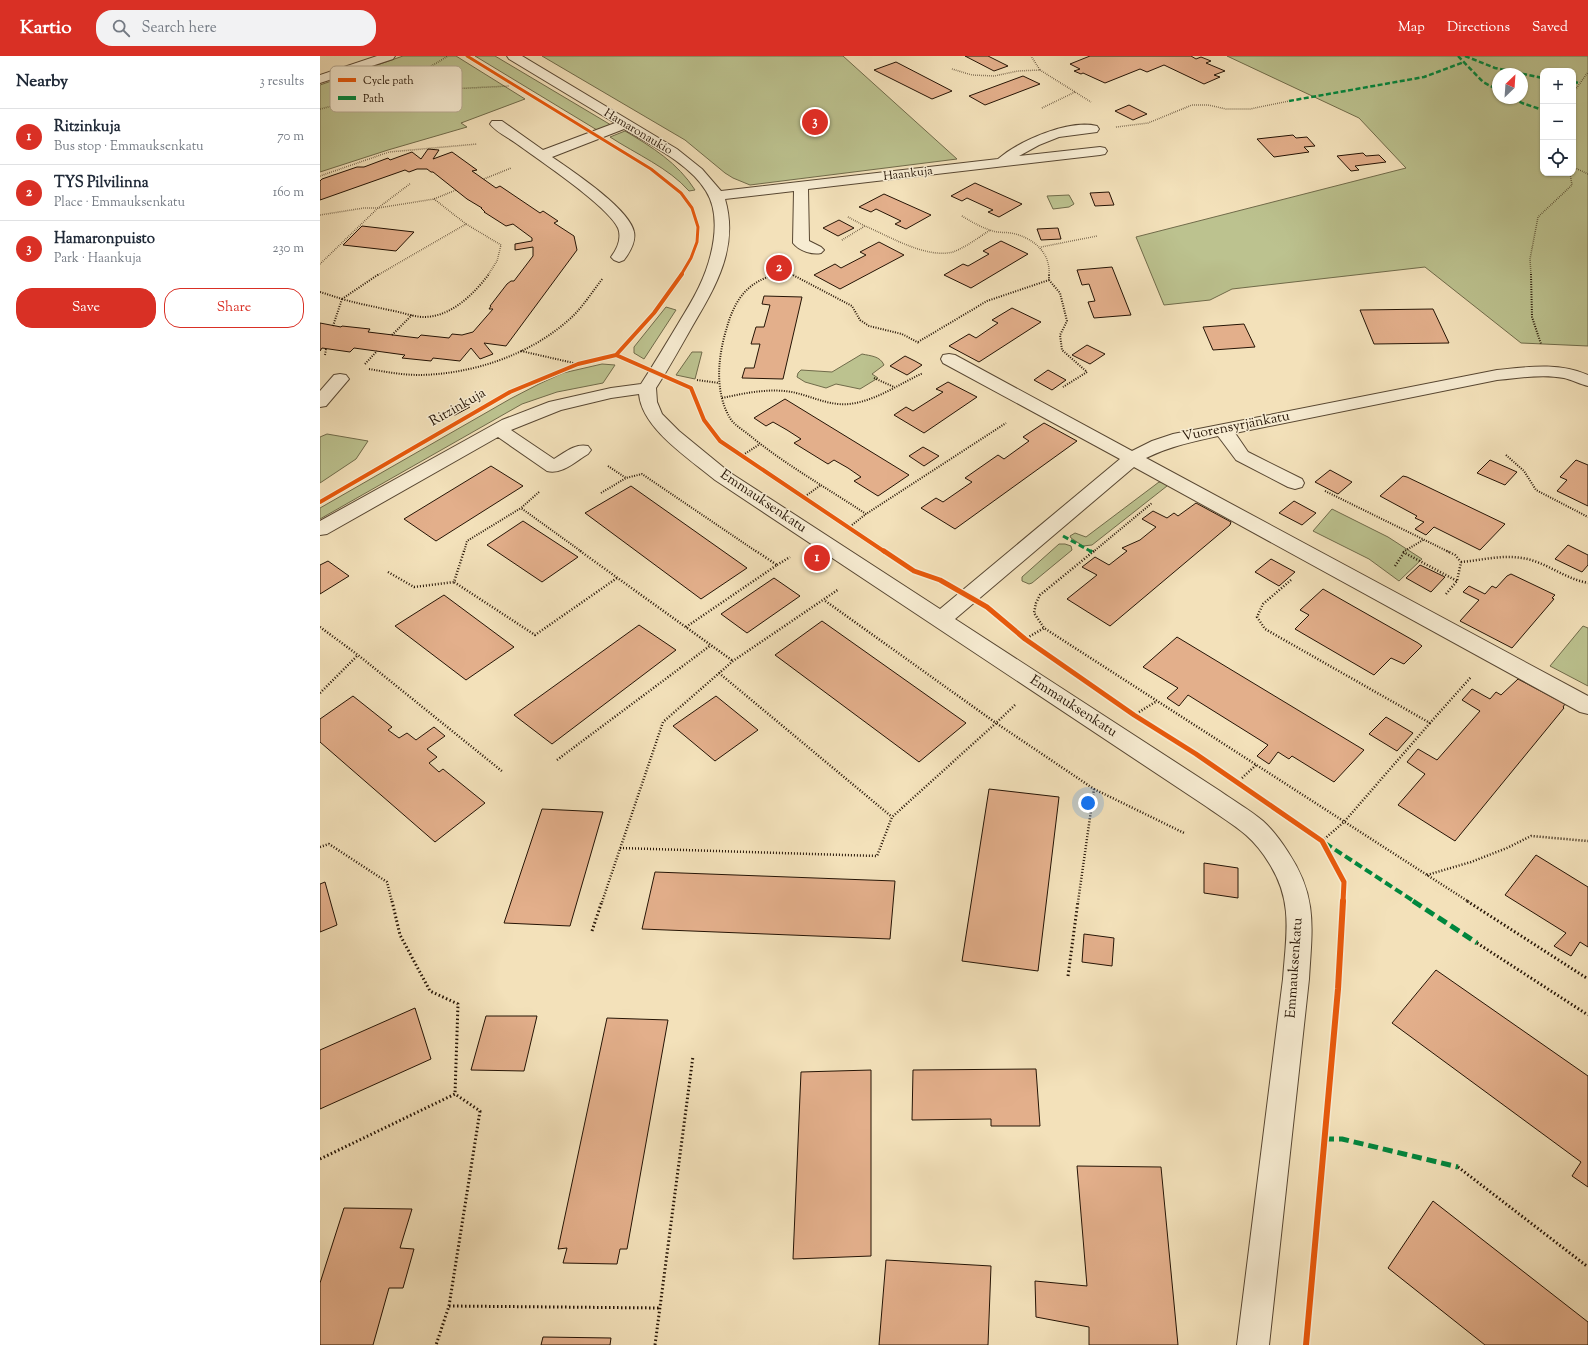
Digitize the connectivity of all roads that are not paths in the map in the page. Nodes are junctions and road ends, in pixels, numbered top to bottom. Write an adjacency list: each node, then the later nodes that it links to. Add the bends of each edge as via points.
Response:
1 (389, 56): 3 (street)
2 (513, 56): 7 (street, Hamaronaukio)
3 (359, 66)
4 (330, 76): 5 (street)
5 (320, 79)
6 (497, 124): 10 (street)
7 (625, 124): 10 (street); 13 (street, Hamaronaukio, via 687,162 704,178)
8 (1092, 129): 11 (street, via 1072,129 1048,135)
9 (1100, 152): 11 (street, Haankuja)
10 (541, 156): 15 (street, via 615,212 626,228 626,246)
11 (1000, 163): 12 (street, Haankuja)
12 (801, 186): 13 (street, Haankuja); 14 (street, via 801,243)
13 (716, 196): 19 (street, via 723,224 718,254 708,286)
14 (816, 250)
15 (619, 257)
16 (949, 359): 24 (street)
17 (340, 379): 20 (street)
18 (1587, 379): 22 (street, Vuorensyrjänkatu, via 1549,371 1497,375)
19 (647, 388): 21 (street, via 555,406); 27 (street, Emmauksenkatu, via 651,410 658,420 722,476)
20 (320, 402)
21 (498, 429): 23 (street, via 554,467); 26 (street)
22 (1223, 430): 24 (street, Vuorensyrjänkatu, via 1158,444); 25 (street, via 1242,456)
23 (582, 450)
24 (1133, 458): 27 (street, Vuorensyrjänkatu); 28 (street)
25 (1295, 483)
26 (320, 529)
27 (941, 620): 29 (street, Emmauksenkatu, via 1255,828 1272,847 1288,872 1296,892 1300,925)
28 (1588, 706)
29 (1254, 1345)

